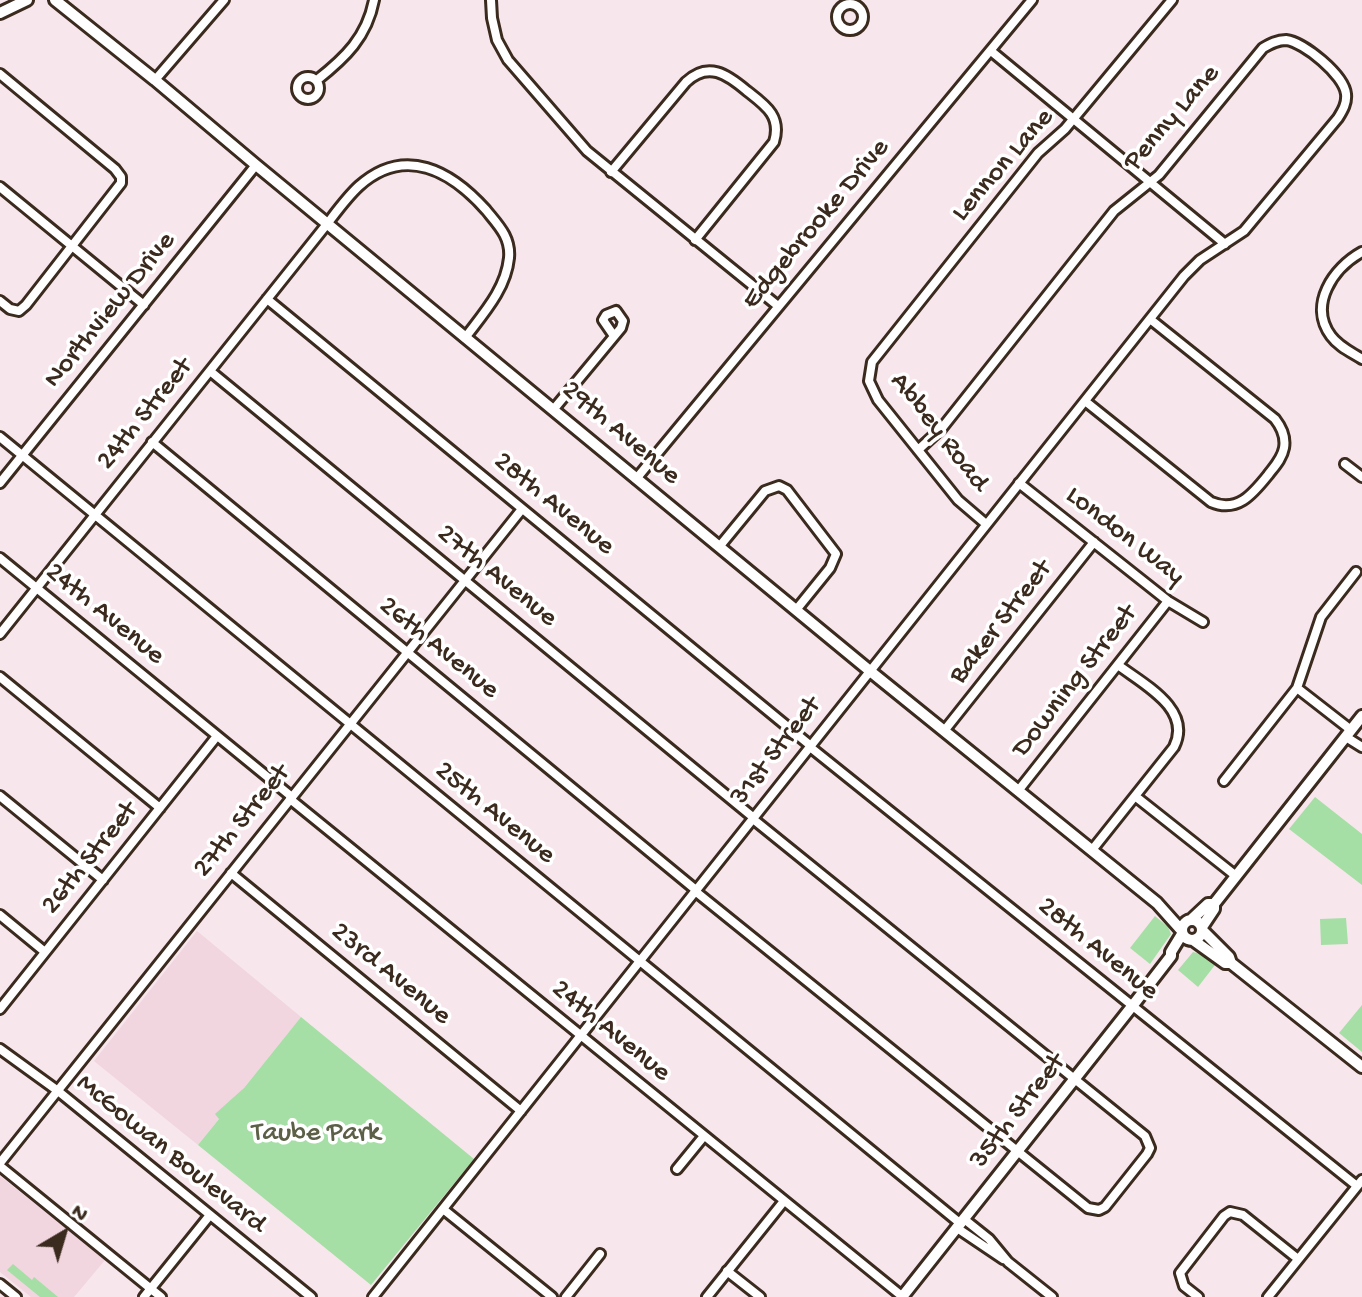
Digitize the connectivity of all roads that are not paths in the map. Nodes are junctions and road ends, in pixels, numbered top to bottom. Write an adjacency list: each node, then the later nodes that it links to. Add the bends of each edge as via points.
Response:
1 (27, 0): 8 (street)
2 (55, 0): 11 (street, 29th Avenue)
3 (224, 0): 11 (street)
4 (374, 0): 12 (street, via 353,49)
5 (491, 0): 15 (street, via 497,40 508,60)
6 (1032, 0): 9 (street, Edgebrooke Drive)
7 (1172, 0): 13 (street, Lennon Lane)
8 (0, 13)
9 (991, 51): 13 (street); 26 (street, Edgebrooke Drive)
10 (0, 74): 21 (street, via 121,177 120,188)
11 (155, 80): 14 (street, 29th Avenue)
12 (317, 80)
13 (1073, 119): 16 (street); 31 (street, Lennon Lane, via 1038,153)
14 (256, 165): 18 (street, 29th Avenue); 25 (street, Northview Drive)
15 (611, 172): 19 (street); 19 (street, via 698,72 725,74 769,109 776,123 774,142)
16 (1151, 183): 20 (street); 20 (street, Penny Lane, via 1263,48 1275,41 1302,45 1337,74 1346,93 1345,106 1250,224); 37 (street, Penny Lane, via 1114,211 942,428)
17 (0, 187): 21 (street)
18 (327, 224): 23 (street, 24th Street); 29 (street, 29th Avenue); 29 (street, 24th Street, via 365,181 400,167 434,169 469,191 502,228 509,249 501,285)
19 (695, 240): 26 (street)
20 (1225, 244): 27 (street, 31st Street, via 1192,268)
21 (73, 247): 24 (street, via 19,311); 25 (street)
22 (1362, 252): 30 (street, via 1329,283 1321,309 1332,337)
23 (267, 299): 32 (street, 24th Street); 44 (street, 28th Avenue)
24 (0, 301)
25 (144, 305): 38 (street, Northview Drive)
26 (778, 306): 41 (street, Edgebrooke Drive)
27 (1150, 319): 33 (street, 31st Street); 33 (street, via 1275,419 1285,446 1280,460 1244,501 1221,506)
28 (614, 336): 34 (street)
29 (465, 338): 34 (street, 29th Avenue)
30 (1362, 359)
31 (872, 362): 37 (street, Abbey Road, via 871,390)
32 (210, 371): 36 (street, 24th Street); 51 (street, 27th Avenue)
33 (1085, 401): 43 (street, 31st Street)
34 (553, 410): 41 (street, 29th Avenue)
35 (0, 437): 38 (street, 25th Avenue)
36 (152, 442): 45 (street, 24th Street); 57 (street, 26th Avenue)
37 (918, 450): 46 (street, Abbey Road, via 958,500)
38 (22, 455): 42 (street, Northview Drive); 45 (street, 25th Avenue)
39 (1345, 464): 40 (street)
40 (1362, 477)
41 (636, 479): 48 (street, 29th Avenue)
42 (0, 483)
43 (1019, 483): 46 (street, 31st Street); 47 (street, London Way)
44 (522, 509): 51 (street, 27th Street); 66 (street, 28th Avenue)
45 (95, 515): 52 (street, 24th Street); 62 (street, 25th Avenue)
46 (986, 524): 59 (street, 31st Street)
47 (1094, 542): 53 (street, London Way); 64 (street, Baker Street)
48 (719, 547): 54 (street, 29th Avenue); 54 (street, via 765,491 779,486 787,490 836,554)
49 (0, 558): 52 (street, 24th Avenue)
50 (1356, 572): 61 (street, via 1321,617)
51 (464, 580): 57 (street, 27th Street); 74 (street, 27th Avenue)
52 (37, 588): 56 (street, 24th Street); 65 (street, 24th Avenue)
53 (1168, 601): 55 (street, London Way); 58 (street, Downing Street)
54 (796, 610): 59 (street, 29th Avenue)
55 (1203, 622)
56 (0, 634)
57 (407, 652): 62 (street, 27th Street); 79 (street, 26th Avenue)
58 (1118, 665): 69 (street, Downing Street); 71 (street, via 1169,705 1179,722 1174,747)
59 (870, 671): 64 (street, 29th Avenue); 66 (street, 31st Street)
60 (0, 677): 73 (street)
61 (1297, 688): 63 (street); 68 (street)
62 (349, 724): 72 (street, 27th Street); 85 (street, 25th Avenue)
63 (1356, 726): 67 (street); 77 (street)
64 (944, 731): 69 (street, 29th Avenue)
65 (217, 736): 72 (street, 24th Avenue); 73 (street, 26th Street)
66 (810, 746): 74 (street, 31st Street); 87 (street, 28th Avenue)
67 (1362, 747)
68 (1224, 781)
69 (1018, 791): 75 (street, 29th Avenue)
70 (0, 796): 78 (street)
71 (1135, 796): 75 (street); 77 (street)
72 (291, 798): 76 (street, 27th Street); 89 (street, 24th Avenue)
73 (160, 808): 78 (street, 26th Street)
74 (753, 818): 79 (street, 31st Street); 92 (street, 27th Avenue)
75 (1092, 850): 80 (street, 29th Avenue)
76 (231, 873): 93 (street, 27th Street); 94 (street, 23rd Avenue)
77 (1236, 876): 82 (street)
78 (103, 880): 84 (street, 26th Street)
79 (696, 891): 85 (street, 31st Street); 96 (street, 26th Avenue)
80 (1157, 903): 82 (street, 29th Avenue); 83 (street, 29th Avenue)
81 (0, 915): 84 (street)
82 (1196, 924): 83 (street, via 1183,924); 83 (street, via 1200,936); 86 (street, 29th Avenue)
83 (1187, 936): 86 (street, 29th Avenue); 87 (street, 35th Street)
84 (45, 952): 88 (street, 26th Street)
85 (639, 962): 89 (street, 31st Street); 103 (street, 25th Avenue)
86 (1231, 963): 91 (street, 29th Avenue)
87 (1132, 1007): 92 (street, 35th Street); 99 (street, 28th Avenue)
88 (0, 1009)
89 (580, 1036): 94 (street, 31st Street); 95 (street, 24th Avenue)
90 (0, 1049): 93 (street, McGowan Boulevard)
91 (1362, 1067)
92 (1075, 1079): 96 (street, 35th Street); 96 (street, 27th Avenue, via 1145,1136 1150,1148 1139,1165 1105,1207 1093,1210)
93 (58, 1091): 97 (street, 27th Street); 102 (street, McGowan Boulevard)
94 (521, 1111): 101 (street, 31st Street)
95 (704, 1136): 98 (street); 100 (street, 24th Avenue)
96 (1018, 1151): 103 (street, 35th Street)
97 (0, 1165): 108 (street)
98 (677, 1169)
99 (1360, 1183): 105 (street)
100 (784, 1201): 106 (street); 118 (street, 24th Avenue)
101 (443, 1209): 113 (street, 31st Street); 114 (street)
102 (210, 1215): 108 (street); 112 (street, McGowan Boulevard)
103 (961, 1224): 118 (street, 35th Street); 119 (street, 25th Avenue, via 982,1247)
104 (600, 1254): 115 (street)
105 (1298, 1259): 120 (street, via 1243,1215 1230,1212 1180,1273 1184,1286); 121 (street)
106 (727, 1271): 116 (street); 117 (street)
107 (0, 1284): 109 (street)
108 (151, 1289): 110 (street); 111 (street)
109 (16, 1297)
110 (144, 1297)
111 (161, 1297)
112 (311, 1297)
113 (373, 1297)
114 (552, 1297)
115 (566, 1297)
116 (707, 1297)
117 (760, 1297)
118 (903, 1297)
119 (1052, 1297)
120 (1198, 1297)
121 (1268, 1297)

